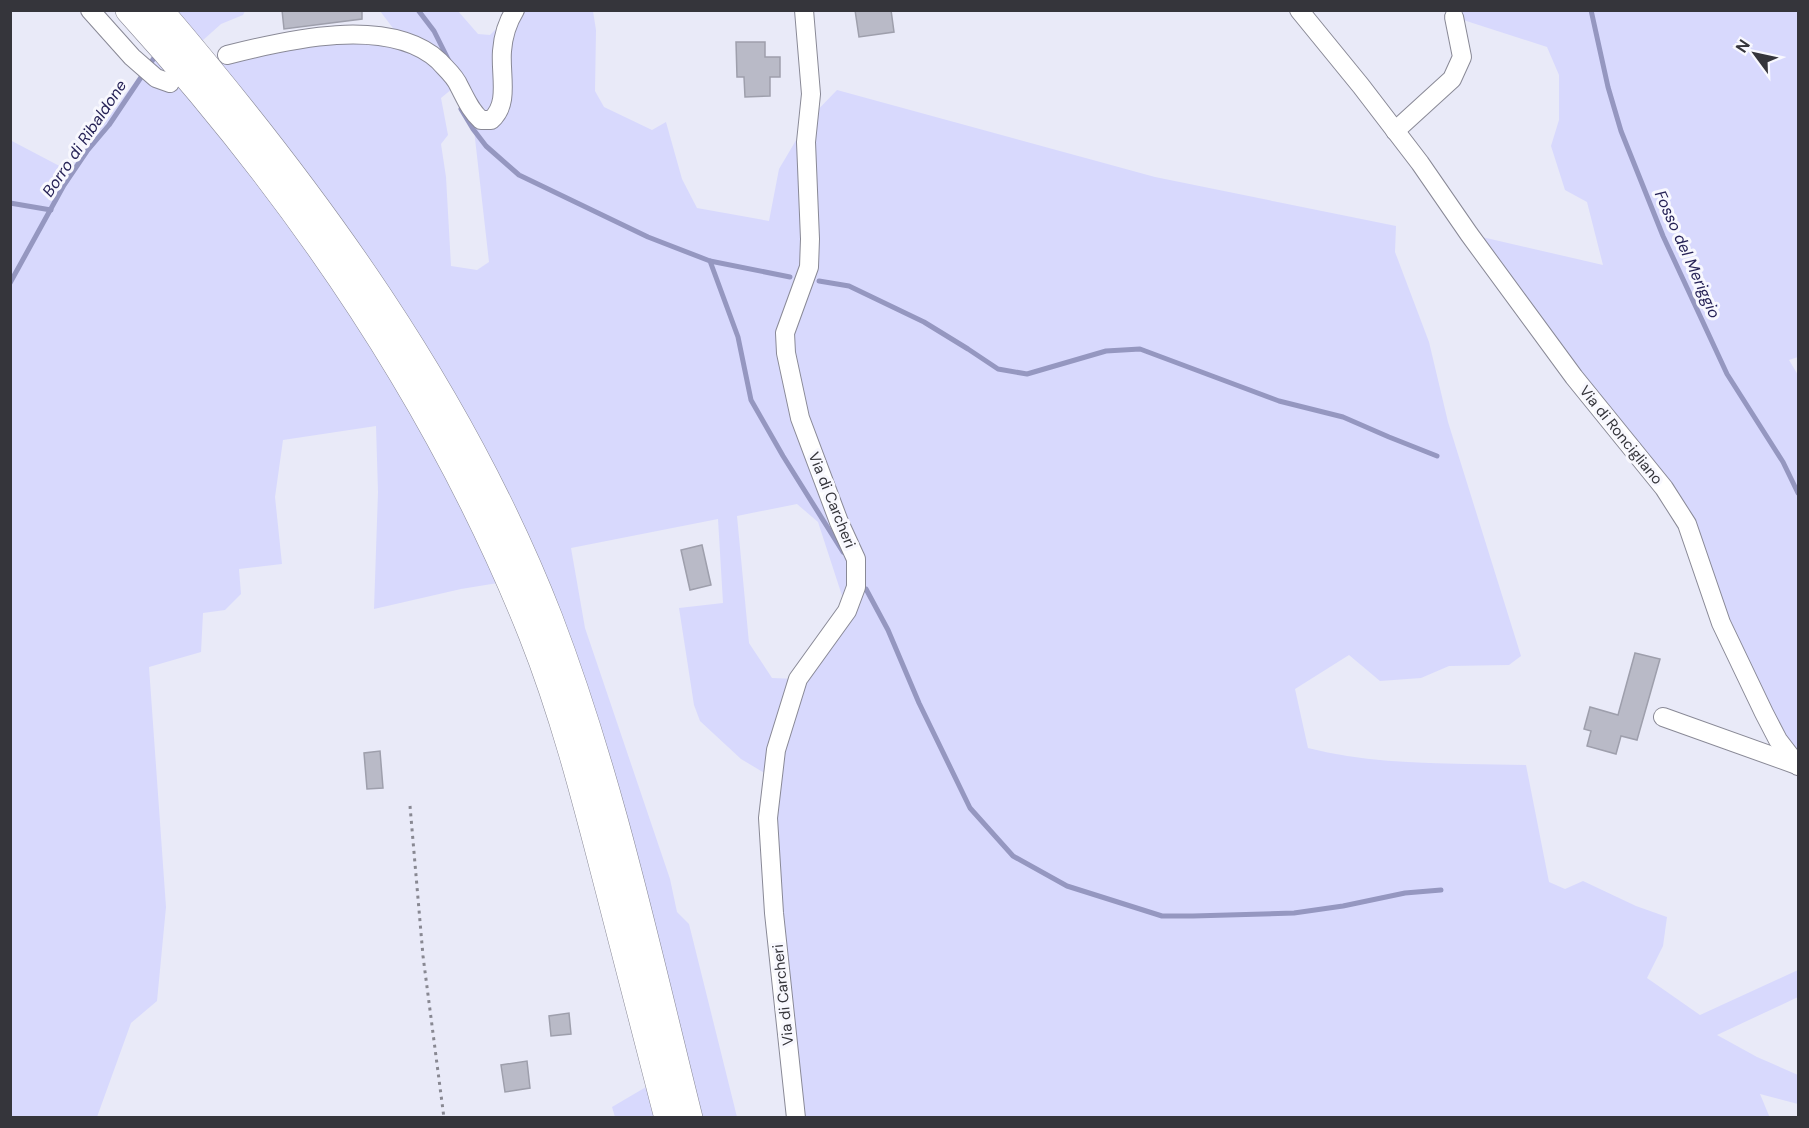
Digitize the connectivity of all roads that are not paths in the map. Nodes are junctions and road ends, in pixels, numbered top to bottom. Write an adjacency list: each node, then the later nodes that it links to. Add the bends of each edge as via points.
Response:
1 (90, 10): 9 (street, via 146,70)
2 (129, 10): 13 (highway, via 261,167 324,254 414,392 477,510 532,635 577,765)
3 (159, 10): 14 (highway, via 337,233 427,372 486,479 548,617 600,766)
4 (515, 10): 8 (street, via 508,21 502,51 502,107 491,120 481,120 472,112 458,84 436,59 403,40 375,35 329,37 277,42)
5 (804, 10): 15 (street, Via di Carcheri, via 811,94 806,142 809,267 786,333 786,353 800,418 856,559 856,587 847,611 798,679 776,750 768,818)
6 (1299, 10): 10 (street, Via di Roncigliano)
7 (1454, 17): 10 (street, via 1462,57 1452,79)
8 (227, 56)
9 (170, 83)
10 (1395, 131): 12 (street, Via di Roncigliano, via 1574,377 1664,488 1687,524 1721,623 1773,731)
11 (1663, 717): 12 (street)
12 (1798, 765)
13 (668, 1118)
14 (690, 1118)
15 (796, 1118)

